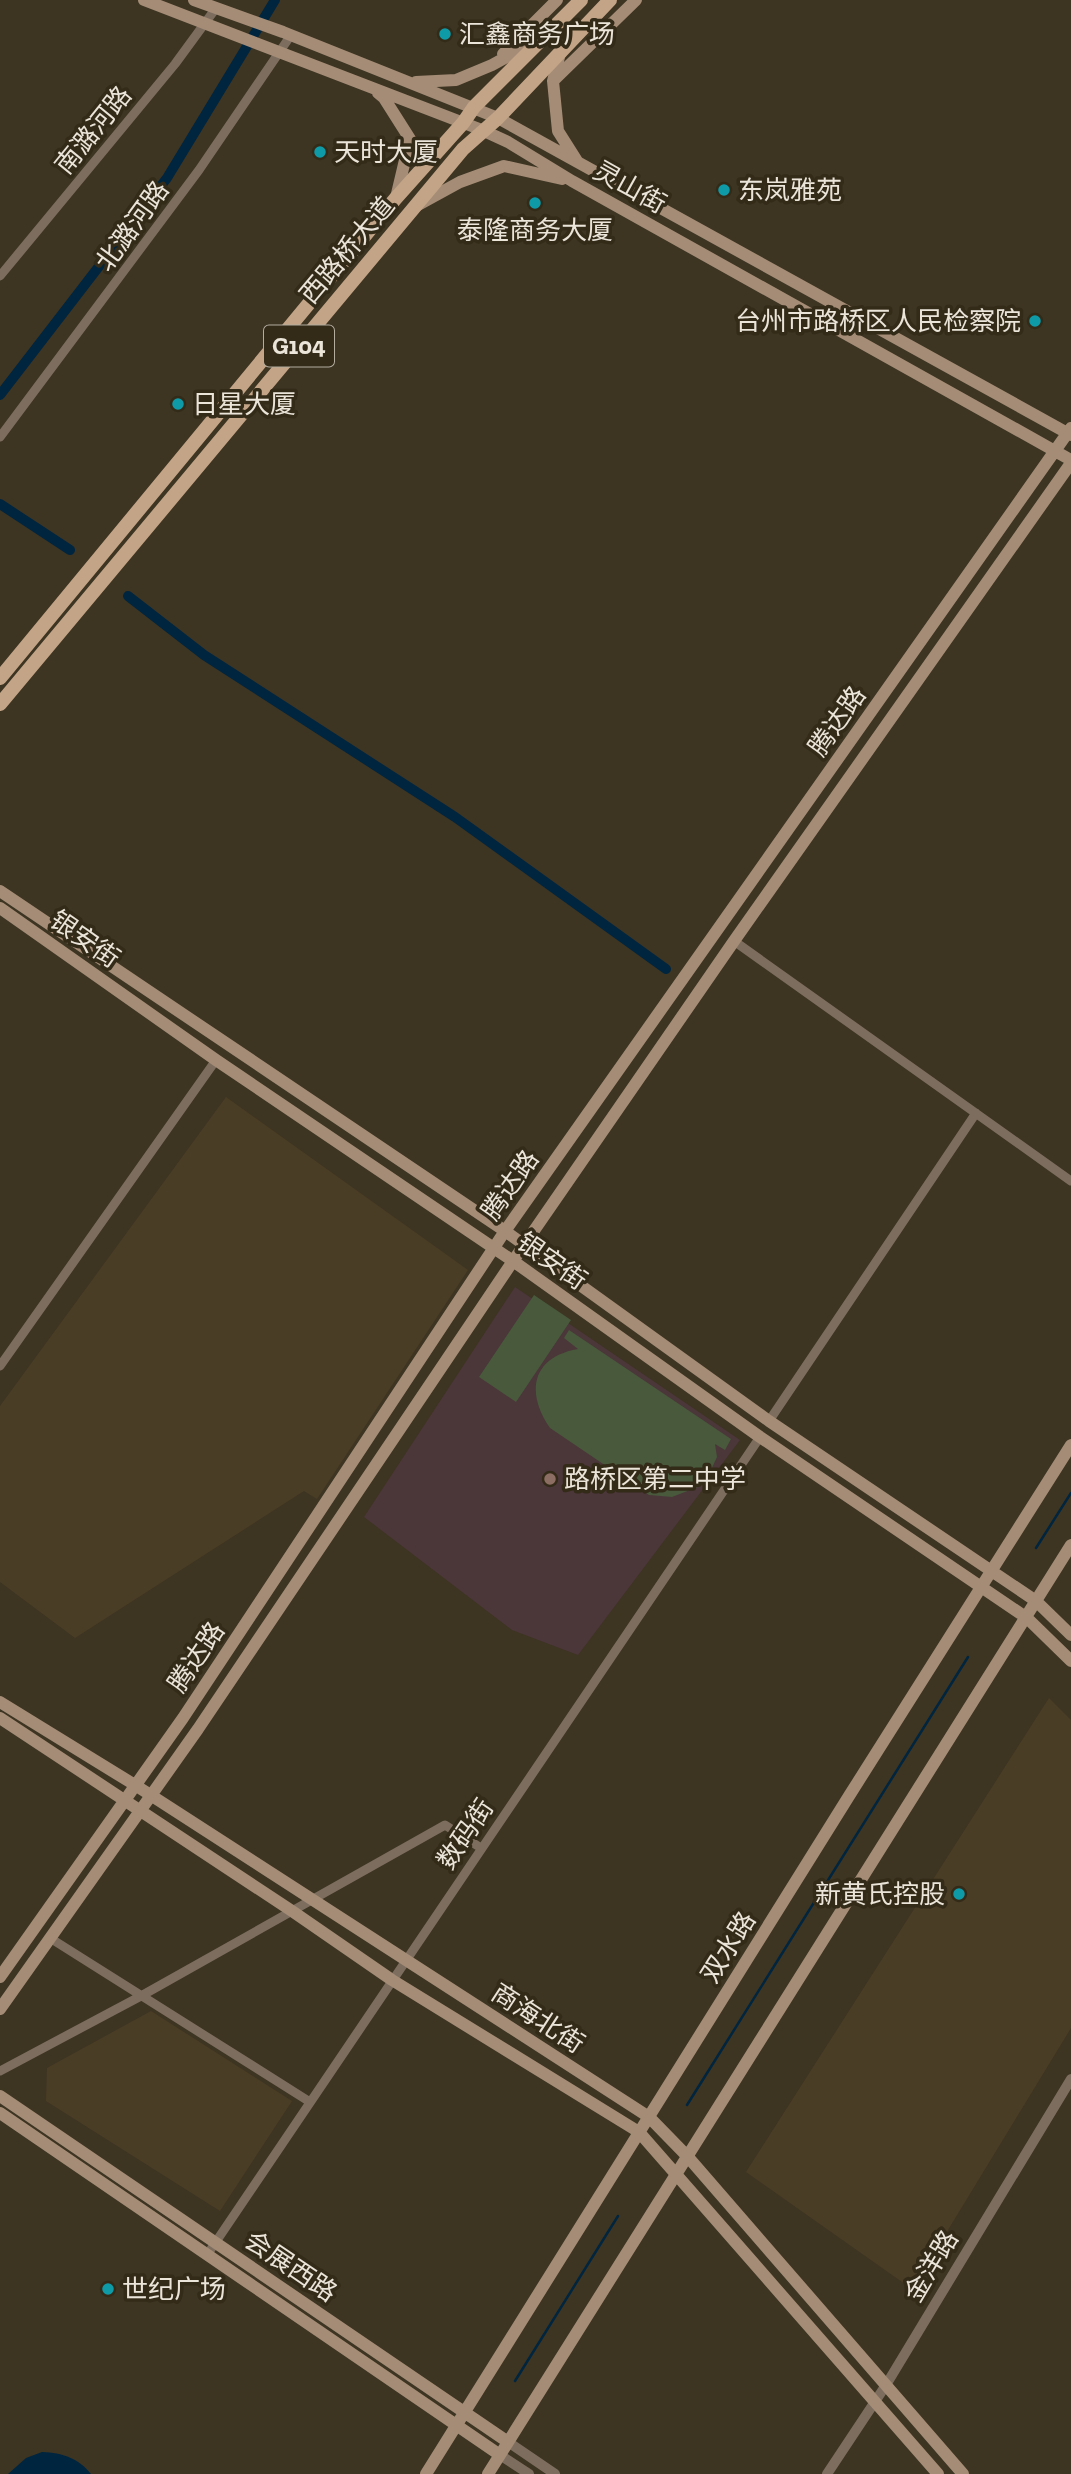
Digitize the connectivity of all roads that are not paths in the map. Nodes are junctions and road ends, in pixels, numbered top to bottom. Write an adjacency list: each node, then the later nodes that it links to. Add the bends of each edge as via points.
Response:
1 (144, 0): 8 (main road, 灵山街)
2 (194, 0): 7 (main road, 灵山街)
3 (557, 0): 13 (main road)
4 (581, 0): 10 (main road, 西路桥大道 / G104)
5 (610, 0): 12 (main road, 西路桥大道 / G104)
6 (636, 0): 14 (main road)
7 (216, 8): 8 (street, 南潞河路); 9 (main road, 灵山街)
8 (205, 23): 11 (main road, 灵山街); 25 (street, 南潞河路)
9 (287, 33): 11 (street, 北潞河路); 15 (main road, 灵山街)
10 (542, 38): 13 (main road); 17 (main road, 西路桥大道 / G104)
11 (276, 51): 16 (main road, 灵山街); 27 (street, 北潞河路, via 199,170)
12 (560, 53): 14 (main road); 18 (main road, 西路桥大道 / G104)
13 (492, 65): 15 (main road, via 456,80)
14 (553, 81): 21 (main road, via 558,131)
15 (410, 82): 17 (main road, 灵山街)
16 (372, 88): 19 (main road, 灵山街); 23 (main road, via 384,98 410,139)
17 (474, 107): 18 (main road, 灵山街); 19 (main road, 西路桥大道 / G104)
18 (498, 118): 20 (main road, 西路桥大道 / G104); 21 (main road, 灵山街)
19 (463, 123): 20 (main road, 灵山街); 23 (main road, 西路桥大道 / G104)
20 (482, 130): 22 (main road, 灵山街); 24 (main road, 西路桥大道 / G104)
21 (580, 164): 26 (main road, 灵山街)
22 (572, 181): 24 (main road, via 504,166 460,182); 28 (main road, 灵山街)
23 (396, 198): 30 (main road, 西路桥大道 / G104)
24 (415, 207): 31 (main road, 西路桥大道 / G104)
25 (0, 275)
26 (1070, 432): 28 (main road, 腾达路)
27 (0, 437)
28 (1056, 451): 29 (main road, 灵山街); 38 (main road, 腾达路)
29 (1071, 462): 34 (main road, 腾达路)
30 (0, 678)
31 (0, 704)
32 (0, 891): 38 (main road, 银安街)
33 (0, 908): 35 (main road, 银安街)
34 (734, 941): 36 (street); 39 (main road, 腾达路)
35 (216, 1060): 40 (main road, 银安街); 42 (street)
36 (976, 1114): 37 (street); 43 (street)
37 (1071, 1181)
38 (505, 1231): 39 (main road, 银安街); 40 (main road, 腾达路)
39 (525, 1246): 41 (main road, 腾达路); 43 (main road, 银安街)
40 (494, 1248): 41 (main road, 银安街); 55 (main road, 腾达路)
41 (513, 1261): 44 (main road, 银安街); 56 (main road, 腾达路)
42 (0, 1366)
43 (769, 1421): 47 (main road, 银安街)
44 (760, 1437): 48 (main road, 银安街); 59 (street, 数码街)
45 (1071, 1446): 47 (main road, 双水路)
46 (1071, 1545): 49 (main road)
47 (991, 1571): 48 (main road, 双水路); 49 (main road, 银安街)
48 (982, 1587): 50 (main road, 银安街); 73 (main road, 双水路)
49 (1036, 1601): 50 (main road); 51 (main road, 银安街)
50 (1027, 1618): 52 (main road, 银安街); 75 (main road)
51 (1071, 1635)
52 (1071, 1661)
53 (0, 1702): 55 (main road, 商海北街)
54 (0, 1718): 57 (main road, 商海北街)
55 (135, 1785): 56 (main road, 商海北街); 57 (main road, 腾达路)
56 (151, 1796): 58 (main road, 腾达路); 60 (main road, 商海北街)
57 (125, 1800): 58 (main road, 商海北街); 64 (main road, 腾达路)
58 (141, 1810): 61 (main road, 商海北街); 62 (main road, 腾达路)
59 (481, 1848): 60 (street, via 445,1825); 63 (street, 数码街)
60 (311, 1900): 61 (street); 63 (main road, 商海北街)
61 (292, 1911): 65 (main road, 商海北街); 66 (street)
62 (50, 1938): 66 (street); 67 (main road, 腾达路)
63 (405, 1960): 65 (street, 数码街); 73 (main road, 商海北街)
64 (0, 1977)
65 (391, 1980): 71 (street, 数码街); 74 (main road, 商海北街)
66 (141, 1996): 68 (street); 71 (street)
67 (0, 2009)
68 (0, 2071)
69 (1071, 2079): 79 (street, 金洋路)
70 (0, 2096): 77 (main road, 会展西路)
71 (310, 2102): 77 (street, 数码街)
72 (0, 2113): 78 (main road, 会展西路)
73 (649, 2117): 74 (main road, 双水路); 75 (main road, 商海北街)
74 (639, 2132): 76 (main road, 商海北街); 81 (main road, 双水路)
75 (688, 2157): 76 (main road); 79 (main road, 商海北街)
76 (676, 2175): 80 (main road, 商海北街); 83 (main road)
77 (215, 2242): 78 (street, 数码街); 81 (main road, 会展西路)
78 (207, 2255): 82 (main road, 会展西路)
79 (886, 2385): 80 (street, 金洋路); 91 (main road, 商海北街)
80 (876, 2400): 89 (street, 金洋路); 90 (main road, 商海北街)
81 (465, 2412): 82 (main road, 双水路); 83 (main road, 会展西路)
82 (456, 2425): 84 (main road, 会展西路); 85 (main road, 双水路)
83 (508, 2442): 84 (main road); 88 (street, 会展西路)
84 (500, 2455): 86 (main road); 87 (street, 会展西路)
85 (426, 2474)
86 (488, 2474)
87 (529, 2474)
88 (555, 2474)
89 (827, 2474)
90 (938, 2474)
91 (963, 2474)

